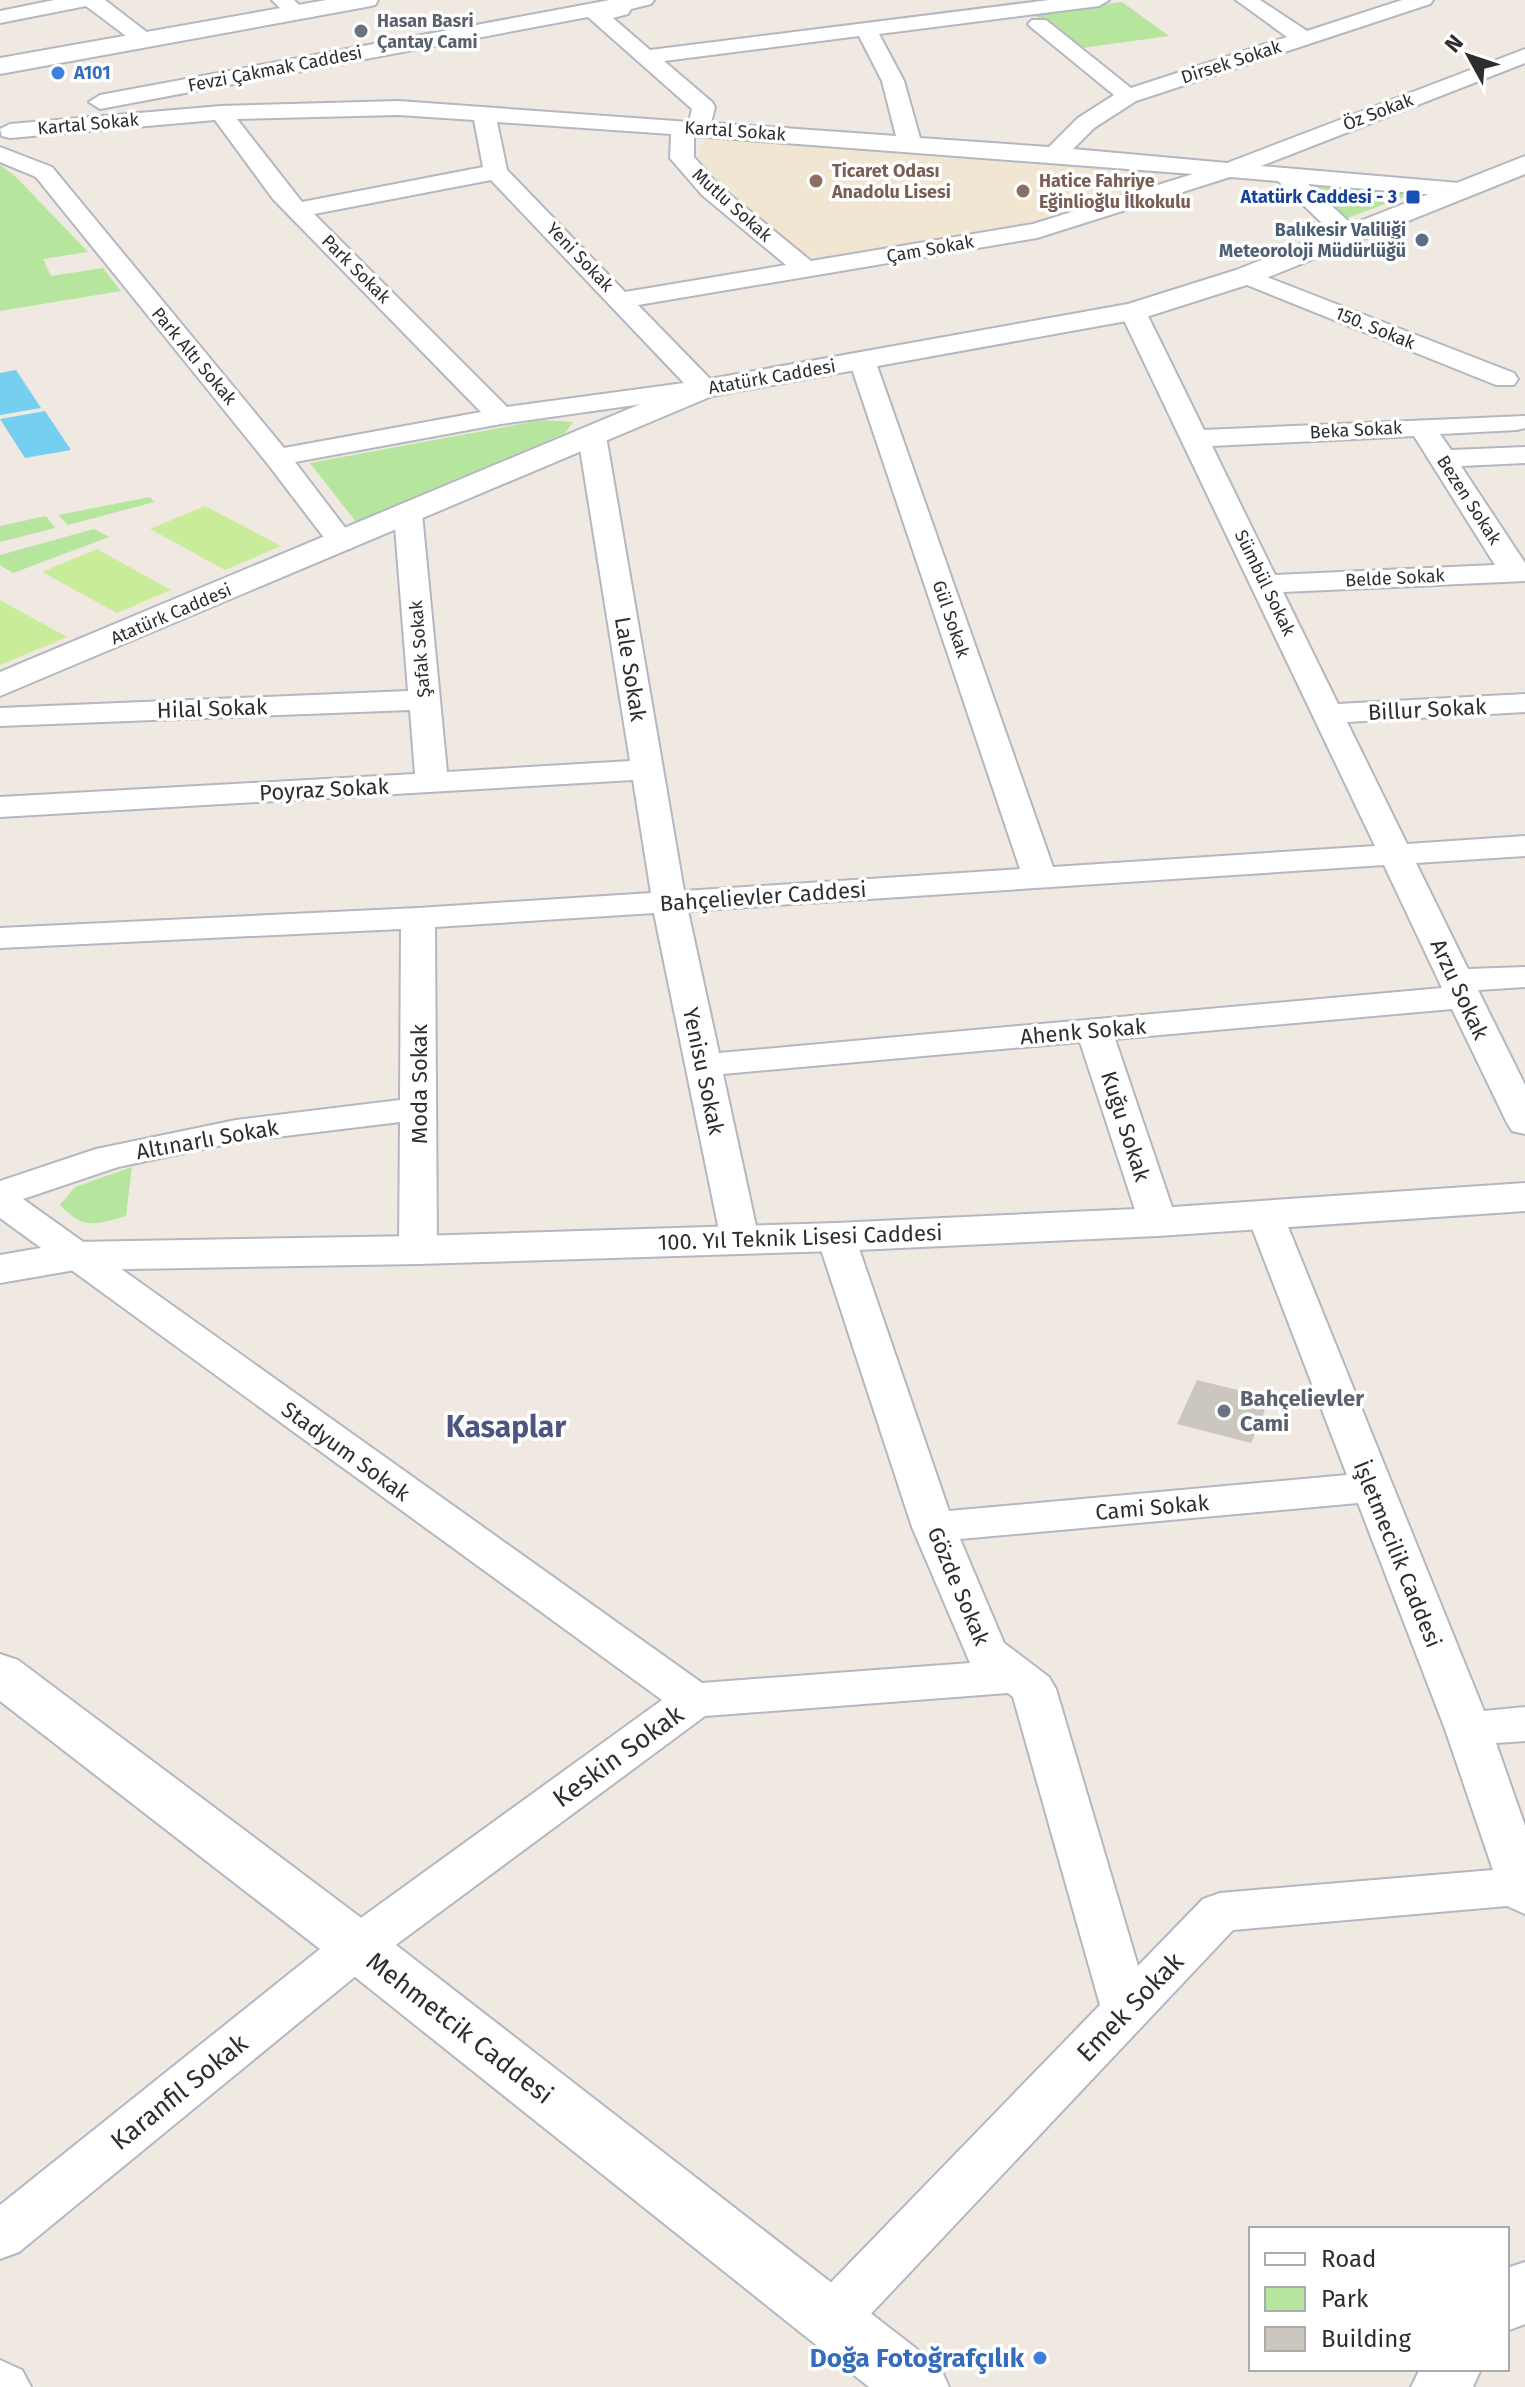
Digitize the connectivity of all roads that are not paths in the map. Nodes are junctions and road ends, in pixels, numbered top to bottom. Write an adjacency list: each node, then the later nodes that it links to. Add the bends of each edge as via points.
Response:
1 (88, 0): 9 (street); 13 (street)
2 (366, 0): 7 (main road)
3 (1246, 0): 12 (street)
4 (629, 1): 8 (street, via 624,9); 17 (street, Fevzi Çakmak Caddesi)
5 (1084, 1): 11 (street)
6 (1412, 1): 12 (street, Dirsek Sokak)
7 (289, 6): 13 (main road)
8 (597, 15): 15 (street); 17 (street, via 312,70)
9 (0, 17)
10 (1039, 24): 18 (street)
11 (866, 29): 15 (street); 23 (street, via 893,81)
12 (1303, 38): 18 (street, Dirsek Sokak)
13 (146, 40): 16 (main road)
14 (1525, 55): 26 (street, Öz Sokak)
15 (643, 57): 21 (street, via 704,107)
16 (0, 66)
17 (280, 68): 22 (street, Fevzi Çakmak Caddesi)
18 (1128, 96): 24 (street, Dirsek Sokak, via 1086,123)
19 (484, 112): 20 (street, Kartal Sokak, via 327,108); 21 (street, Kartal Sokak); 27 (street)
20 (221, 113): 22 (street, Kartal Sokak); 30 (street, Park Sokak)
21 (690, 128): 23 (street, Kartal Sokak); 32 (street, Mutlu Sokak, via 682,158 710,190)
22 (4, 135): 46 (street, Park Altı Sokak, via 44,172)
23 (910, 144): 24 (street, Kartal Sokak)
24 (1055, 154): 26 (street, Kartal Sokak)
25 (1525, 164): 29 (main road, Atatürk Caddesi)
26 (1231, 169): 28 (street, Kartal Sokak); 32 (street, Çam Sokak, via 1037,231)
27 (496, 172): 30 (street); 34 (street, Yeni Sokak)
28 (1284, 174): 29 (street, Kartal Sokak); 31 (street)
29 (1459, 190): 31 (main road, Atatürk Caddesi)
30 (297, 210): 40 (street, Park Sokak)
31 (1349, 235): 33 (main road, Atatürk Caddesi)
32 (807, 270): 34 (street, Çam Sokak)
33 (1246, 276): 35 (main road, Atatürk Caddesi); 38 (street, 150. Sokak)
34 (622, 300): 39 (street, Yeni Sokak)
35 (1133, 312): 37 (main road, Atatürk Caddesi); 44 (street, Sümbül Sokak)
36 (1525, 357): 38 (street)
37 (862, 360): 39 (main road, Atatürk Caddesi); 62 (street, Gül Sokak)
38 (1505, 379): 42 (street, via 1505,399)
39 (704, 388): 40 (street); 43 (main road, Atatürk Caddesi)
40 (501, 416): 46 (street)
41 (1422, 427): 42 (street, Beka Sokak); 44 (street, Beka Sokak); 47 (street, Bezen Sokak)
42 (1521, 428)
43 (592, 436): 48 (main road, Atatürk Caddesi); 57 (street, Lale Sokak)
44 (1194, 439): 51 (street, Sümbül Sokak)
45 (1525, 455): 47 (street)
46 (277, 457): 49 (street, Park Altı Sokak)
47 (1443, 459): 50 (street, Bezen Sokak)
48 (408, 514): 49 (main road, Atatürk Caddesi); 53 (street, Şafak Sokak)
49 (342, 542): 52 (main road, Atatürk Caddesi)
50 (1520, 572): 51 (street, Belde Sokak)
51 (1265, 584): 55 (street, Sümbül Sokak)
52 (0, 685)
53 (425, 700): 56 (street, Hilal Sokak); 58 (street, Şafak Sokak)
54 (1525, 703): 55 (street, Billur Sokak)
55 (1328, 714): 61 (street, Sümbül Sokak)
56 (0, 717)
57 (648, 770): 58 (street, Poyraz Sokak); 63 (street, Lale Sokak)
58 (432, 783): 59 (street, Poyraz Sokak)
59 (0, 807)
60 (1525, 846): 61 (street, Bahçelievler Caddesi)
61 (1397, 854): 62 (street, Bahçelievler Caddesi); 67 (street, Arzu Sokak)
62 (1040, 878): 63 (street, Bahçelievler Caddesi)
63 (669, 902): 64 (street, Bahçelievler Caddesi); 69 (street, Yenisu Sokak)
64 (418, 918): 65 (street, Bahçelievler Caddesi); 70 (street, Moda Sokak)
65 (0, 938)
66 (1525, 977): 67 (street, Ahenk Sokak)
67 (1460, 988): 68 (street, Ahenk Sokak); 71 (street, Arzu Sokak)
68 (1094, 1030): 69 (street, Ahenk Sokak); 76 (street, Kuğu Sokak)
69 (703, 1065): 79 (street, Yenisu Sokak)
70 (420, 1109): 72 (street, Altınarlı Sokak, via 222,1134 109,1157); 80 (street, Moda Sokak)
71 (1525, 1123)
72 (0, 1194)
73 (1525, 1197): 75 (main road, 100. Yıl Teknik Lisesi Caddesi)
74 (0, 1200): 81 (street, Stadyum Sokak)
75 (1266, 1215): 76 (main road, 100. Yıl Teknik Lisesi Caddesi); 83 (street, İşletmecilik Caddesi)
76 (1158, 1222): 77 (main road, 100. Yıl Teknik Lisesi Caddesi)
77 (836, 1237): 79 (main road, 100. Yıl Teknik Lisesi Caddesi); 84 (street, Gözde Sokak)
78 (0, 1239): 81 (main road, 100. Yıl Teknik Lisesi Caddesi)
79 (740, 1240): 80 (main road, 100. Yıl Teknik Lisesi Caddesi)
80 (418, 1250): 81 (main road, 100. Yıl Teknik Lisesi Caddesi)
81 (75, 1256): 82 (main road, 100. Yıl Teknik Lisesi Caddesi); 87 (street, Stadyum Sokak)
82 (0, 1269)
83 (1371, 1487): 84 (street, Cami Sokak); 89 (street, İşletmecilik Caddesi)
84 (933, 1527): 86 (street, Gözde Sokak, via 986,1652)
85 (0, 1673): 91 (main road, Mehmetcik Caddesi)
86 (1017, 1676): 87 (street, Keskin Sokak); 92 (street, Gözde Sokak, via 1033,1689)
87 (694, 1700): 91 (street, Keskin Sokak)
88 (1525, 1724): 89 (street)
89 (1468, 1729): 90 (street, İşletmecilik Caddesi)
90 (1524, 1890): 92 (street, Emek Sokak, via 1220,1912)
91 (357, 1947): 93 (street, Karanfil Sokak); 96 (main road, Mehmetcik Caddesi)
92 (1126, 2011): 96 (street, Emek Sokak)
93 (0, 2236)
94 (1525, 2285): 95 (street)
95 (1509, 2305)
96 (830, 2320): 98 (main road, Mehmetcik Caddesi)
97 (1452, 2371): 99 (street)
98 (917, 2387)
99 (1439, 2387)

